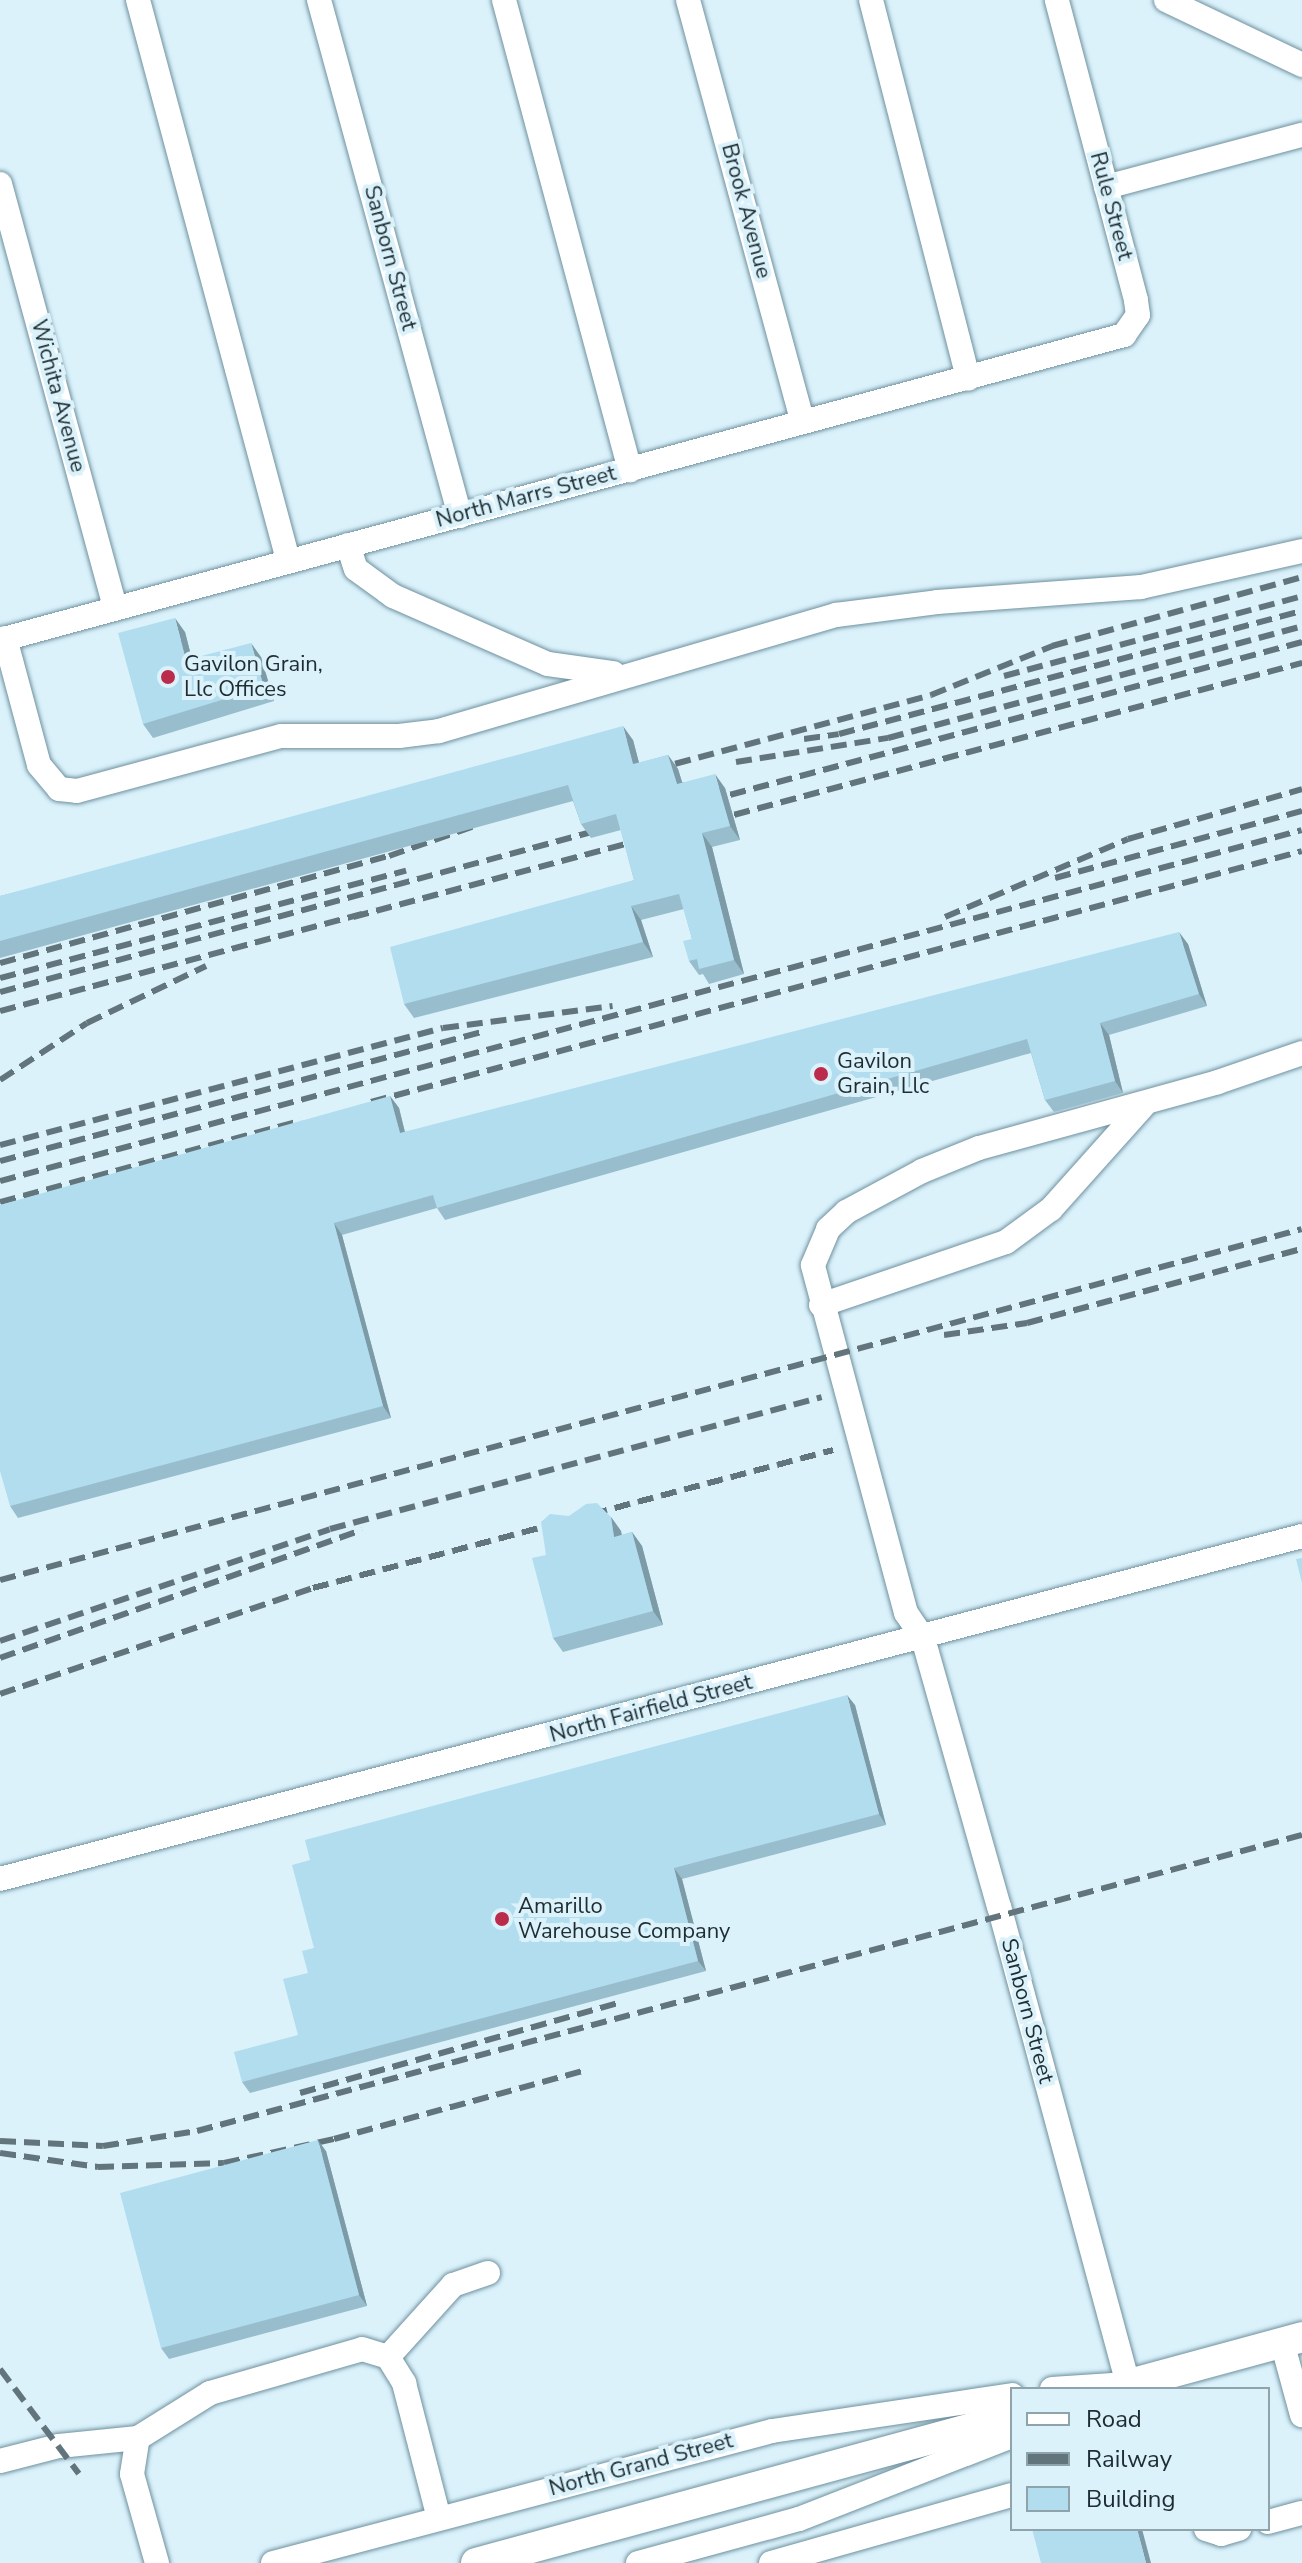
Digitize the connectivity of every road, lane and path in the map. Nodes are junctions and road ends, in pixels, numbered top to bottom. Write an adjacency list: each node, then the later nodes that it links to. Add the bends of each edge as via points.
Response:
1 (138, 0): 19 (street)
2 (319, 0): 16 (street, Sanborn Street)
3 (504, 0): 15 (street)
4 (688, 0): 14 (street, Brook Avenue)
5 (871, 0): 13 (street)
6 (1057, 0): 11 (street, Rule Street)
7 (1166, 0): 8 (street)
8 (1302, 65)
9 (1302, 135): 11 (street)
10 (0, 184): 20 (street, Wichita Avenue)
11 (1106, 187): 12 (street, Rule Street, via 1138,315 1124,335)
12 (1052, 356): 13 (street, North Marrs Street)
13 (968, 379): 14 (street, North Marrs Street)
14 (803, 422): 15 (street, North Marrs Street)
15 (630, 470): 16 (street, North Marrs Street)
16 (460, 516): 17 (street, North Marrs Street)
17 (348, 545): 19 (street, North Marrs Street); 22 (street, via 356,569 366,579 435,615 559,668)
18 (1302, 551): 22 (street, via 1141,587 836,615)
19 (288, 560): 20 (street, North Marrs Street)
20 (115, 608): 21 (street, North Marrs Street)
21 (3, 639): 22 (street, via 39,765 59,789 77,791 281,736 439,731)
22 (635, 674)
23 (1302, 1053): 24 (street, Sanborn Street)
24 (1148, 1102): 25 (street, via 1051,1209 1006,1242); 25 (street, Sanborn Street, via 979,1148 846,1212 828,1229 813,1265)
25 (821, 1305): 27 (street, Sanborn Street, via 906,1613)
26 (1302, 1536): 27 (street, North Fairfield Street)
27 (923, 1638): 28 (street, North Fairfield Street); 33 (street, Sanborn Street)
28 (0, 1879)
29 (488, 2273): 31 (street, via 453,2285)
30 (1292, 2340): 32 (main road); 35 (street)
31 (388, 2357): 38 (street, via 362,2349 210,2393); 42 (street, via 404,2383)
32 (1164, 2382): 33 (main road)
33 (1120, 2387)
34 (1010, 2395): 42 (street, North Grand Street, via 772,2431)
35 (1302, 2415)
36 (1010, 2418): 49 (main road)
37 (1010, 2437): 46 (street)
38 (138, 2438): 39 (street, via 59,2446); 47 (street, via 132,2474)
39 (0, 2461)
40 (1010, 2496): 51 (street)
41 (1302, 2513): 43 (street)
42 (439, 2518): 48 (street, North Grand Street)
43 (1270, 2521)
44 (1212, 2531): 45 (street)
45 (1232, 2531)
46 (699, 2555): 50 (street, via 694,2541 682,2542 662,2557)
47 (157, 2563)
48 (274, 2563)
49 (476, 2563)
50 (638, 2563)
51 (771, 2563)

